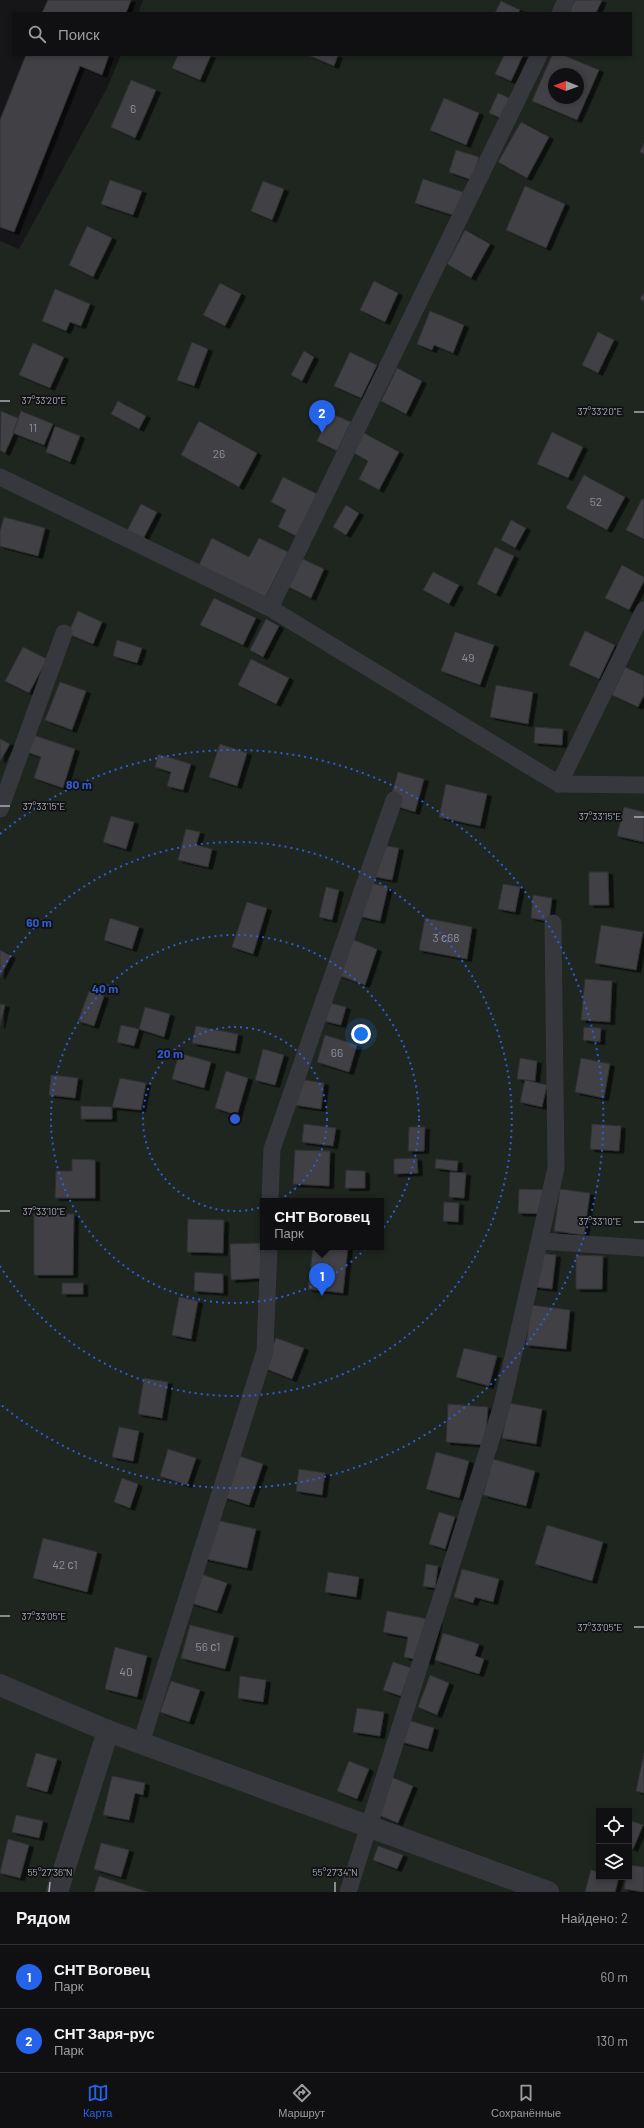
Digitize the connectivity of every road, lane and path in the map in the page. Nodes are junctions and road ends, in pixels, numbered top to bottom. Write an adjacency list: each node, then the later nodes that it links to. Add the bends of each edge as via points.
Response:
1 (566, 0): 2 (lane)
2 (560, 12)
3 (539, 56): 5 (lane)
4 (0, 477): 5 (lane)
5 (270, 608): 8 (lane)
6 (644, 610): 8 (lane)
7 (64, 633): 11 (lane)
8 (559, 784): 9 (lane)
9 (644, 785)
10 (394, 800): 13 (lane, via 272,1148)
11 (0, 809)
12 (553, 923): 14 (lane, via 556,1168)
13 (270, 1198)
14 (540, 1241): 15 (lane); 20 (lane, via 502,1405)
15 (644, 1248)
16 (268, 1250): 19 (lane, via 265,1350)
17 (0, 1685): 18 (street)
18 (108, 1731): 19 (street); 21 (street)
19 (141, 1743): 20 (street)
20 (368, 1827): 22 (lane); 23 (street)
21 (57, 1892)
22 (348, 1892)
23 (548, 1892)

